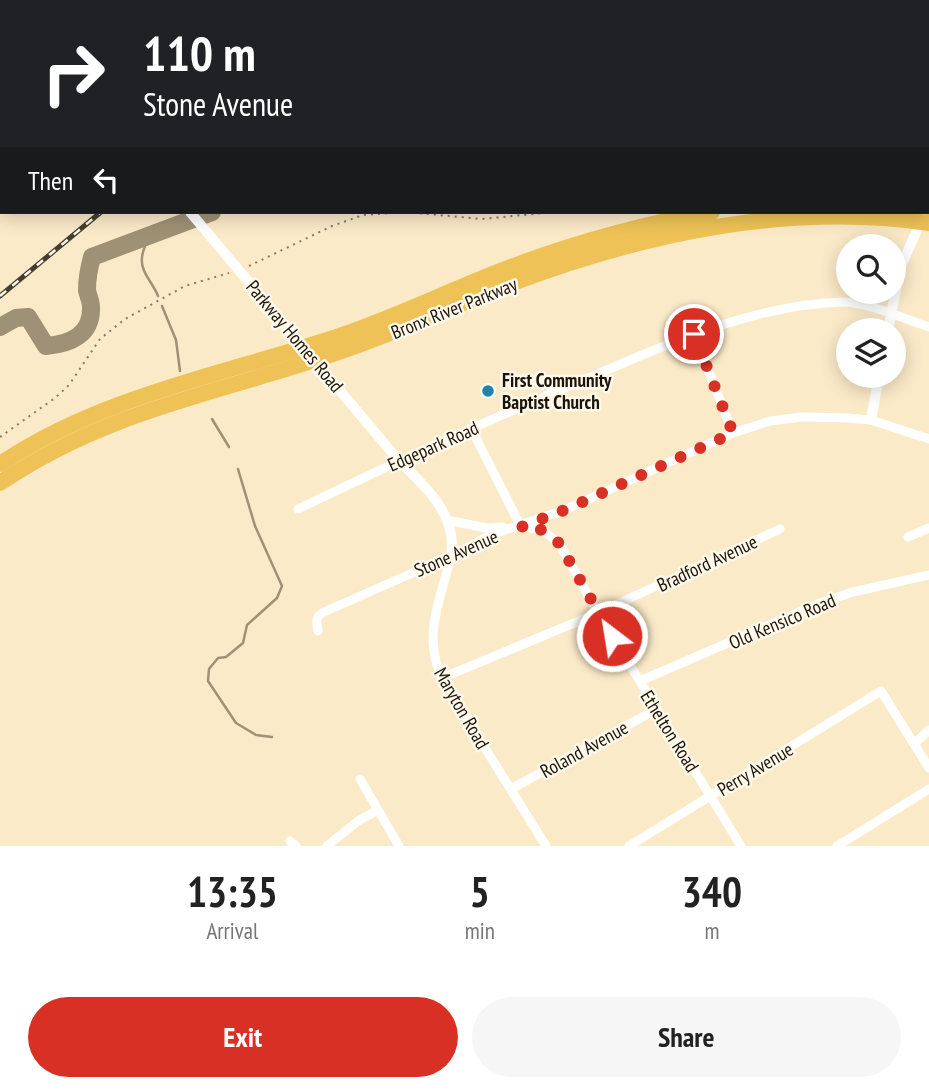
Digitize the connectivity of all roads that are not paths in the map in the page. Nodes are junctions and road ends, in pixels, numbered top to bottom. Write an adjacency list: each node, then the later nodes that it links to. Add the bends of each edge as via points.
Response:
1 (192, 214): 9 (street, Parkway Homes Road)
2 (702, 214): 9 (highway, Bronx River Parkway, via 564,249)
3 (901, 214): 10 (highway, Bronx River Parkway, via 797,218 659,238 526,279)
4 (926, 214): 5 (street, via 902,263)
5 (891, 315): 6 (street); 7 (street, Edgepark Road); 8 (street, Edgepark Road, via 865,305 822,304)
6 (890, 318)
7 (929, 327)
8 (694, 334): 13 (street, Edgepark Road); 14 (street)
9 (304, 347): 10 (street, Parkway Homes Road); 17 (highway, Bronx River Parkway, via 117,404)
10 (315, 360): 16 (street, Parkway Homes Road); 18 (highway, Bronx River Parkway, via 125,418 61,446)
11 (877, 388): 12 (street)
12 (871, 421): 14 (street, Stone Avenue, via 802,416); 15 (street, Stone Avenue)
13 (471, 428): 16 (street, Edgepark Road); 21 (street)
14 (733, 433): 21 (street, Stone Avenue)
15 (929, 439)
16 (399, 461): 19 (street, Edgepark Road); 20 (street, Parkway Homes Road, via 432,493)
17 (0, 464)
18 (0, 483)
19 (298, 509)
20 (447, 520): 21 (street, via 486,528); 25 (street)
21 (521, 527): 25 (street, Stone Avenue, via 493,534); 27 (street, Ethelton Road, via 542,530 559,543)
22 (929, 528): 24 (street)
23 (780, 529): 27 (street, Bradford Avenue)
24 (908, 537)
25 (451, 556): 28 (street, Stone Avenue, via 324,612 316,621); 29 (street, Maryton Road, via 433,625)
26 (929, 575): 30 (street, Old Kensico Road, via 820,603)
27 (598, 613): 29 (street, Bradford Avenue); 30 (street, Ethelton Road)
28 (318, 631)
29 (442, 678): 36 (street, Maryton Road)
30 (640, 681): 31 (street, Ethelton Road)
31 (657, 709): 36 (street, Roland Avenue); 38 (street, Ethelton Road)
32 (929, 730): 33 (street)
33 (914, 744): 34 (street); 38 (street, Perry Avenue, via 881,691)
34 (929, 768)
35 (360, 779): 39 (street)
36 (511, 789): 42 (street, Maryton Road)
37 (929, 789): 45 (street)
38 (710, 796): 43 (street, Perry Avenue); 44 (street, Ethelton Road)
39 (378, 810): 40 (street); 41 (street)
40 (327, 846)
41 (399, 846)
42 (546, 846)
43 (629, 846)
44 (741, 846)
45 (838, 846)

